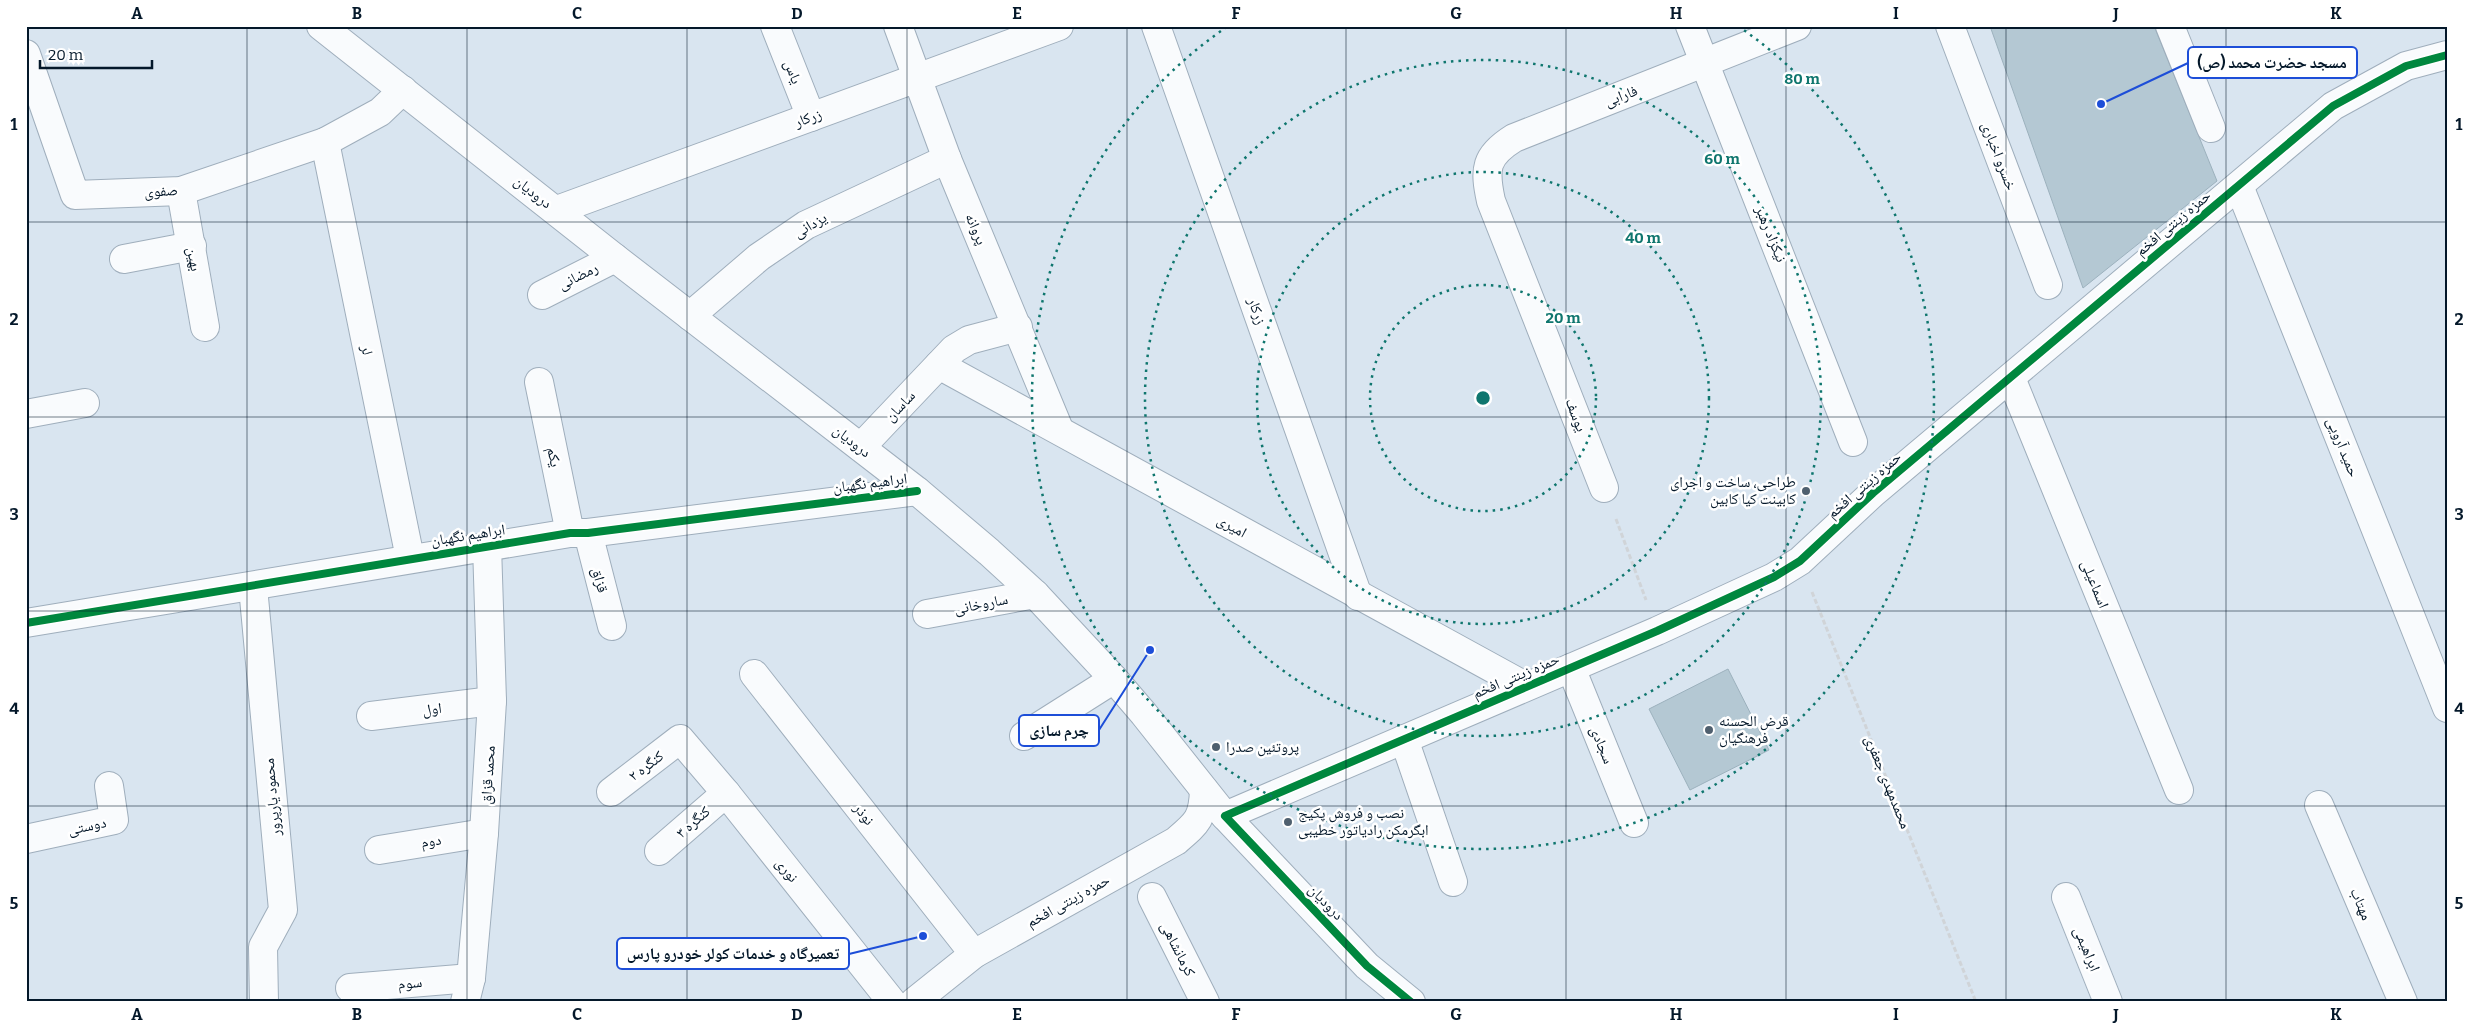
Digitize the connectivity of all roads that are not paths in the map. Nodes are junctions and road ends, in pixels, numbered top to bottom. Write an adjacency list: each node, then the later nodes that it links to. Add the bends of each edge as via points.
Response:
1 (321, 26): 14 (street, درودیان)
2 (775, 26): 15 (street, یاس)
3 (898, 26): 13 (street, پروانه)
4 (1059, 26): 13 (street, زرکار)
5 (1156, 26): 46 (street, زرکار)
6 (1690, 26): 12 (street, نیکزاد رهبر)
7 (1797, 26): 12 (street, فارابی)
8 (1950, 26): 26 (street, خسرو اخباری)
9 (2170, 26): 16 (street)
10 (26, 54): 20 (street, صفوی, via 75,195)
11 (2447, 55): 19 (street, حمزه زینتی افخم, via 2406,66 2333,106)
12 (1704, 64): 21 (street, فارابی, via 1514,138 1499,147 1489,161 1486,177); 37 (street, نیکزاد رهبر)
13 (916, 78): 15 (street, زرکار); 18 (street, پروانه)
14 (403, 90): 17 (street, صفوی, via 380,112); 22 (street, درودیان)
15 (811, 117): 22 (street, زرکار)
16 (2210, 128)
17 (324, 142): 20 (street, صفوی); 43 (street, لر)
18 (947, 159): 28 (street, یزدانی, via 806,225 760,257); 30 (street, پروانه)
19 (2239, 186): 32 (street, حمزه زینتی افخم); 55 (street, حمید آرویی)
20 (180, 191): 23 (street, بهین)
21 (1491, 201): 39 (street, یوسف)
22 (556, 210): 24 (street, درودیان)
23 (192, 246): 25 (street); 29 (street, بهین)
24 (615, 258): 27 (street, رمضانی); 28 (street, درودیان)
25 (124, 259)
26 (2048, 285)
27 (542, 295)
28 (690, 316): 38 (street, درودیان)
29 (205, 326)
30 (1018, 327): 31 (street, ساسان, via 969,340 954,349); 36 (street, پروانه)
31 (939, 365): 36 (street, امیری); 38 (street, ساسان)
32 (2011, 378): 50 (street, حمزه زینتی افخم, via 1873,493 1800,561 1774,577); 62 (street, اسماعیلی)
33 (539, 382): 41 (street, یکم)
34 (85, 403): 35 (street)
35 (26, 414)
36 (1060, 429): 46 (street, امیری)
37 (1853, 442)
38 (861, 447): 40 (street, درودیان)
39 (1604, 488)
40 (917, 491): 41 (street, ابراهیم نگهبان); 45 (street, درودیان)
41 (579, 533): 42 (street, ابراهیم نگهبان); 49 (street, قزاق)
42 (487, 546): 43 (street, ابراهیم نگهبان); 54 (street, محمد قزاق)
43 (410, 558): 44 (street, ابراهیم نگهبان)
44 (253, 587): 48 (street, ابراهیم نگهبان); 78 (street, محمود یارپرور, via 282,910 263,946)
45 (1034, 594): 47 (street, ساروخانی); 52 (street, درودیان)
46 (1358, 596): 53 (street, امیری)
47 (927, 614)
48 (26, 623)
49 (612, 626)
50 (1570, 668): 53 (street, حمزه زینتی افخم); 67 (street, سجادی)
51 (754, 674): 75 (street, نوذر)
52 (1114, 679): 57 (street); 61 (street, درودیان)
53 (1525, 686): 59 (street, حمزه زینتی افخم)
54 (492, 701): 56 (street, اول); 68 (street, محمد قزاق)
55 (2447, 708)
56 (371, 716)
57 (1024, 736)
58 (680, 739): 63 (street, کنگره ۲); 64 (street, نوری)
59 (1404, 739): 66 (street, حمزه زینتی افخم); 72 (street)
60 (109, 786): 69 (street, دوستی, via 114,820)
61 (1204, 790): 66 (street, درودیان); 75 (street, حمزه زینتی افخم, via 1204,809 1199,822 1176,841)
62 (2179, 790)
63 (611, 792)
64 (726, 793): 71 (street, کنگره ۳); 79 (street, نوری)
65 (2320, 806): 84 (street, مهتاب)
66 (1225, 816): 82 (street, درودیان, via 1367,966)
67 (1634, 823)
68 (484, 833): 70 (street, دوم); 77 (street, محمد قزاق)
69 (26, 839)
70 (379, 850)
71 (659, 851)
72 (1453, 882)
73 (1152, 897): 81 (street, کرمانشاهی)
74 (2066, 897): 83 (street, ابراهیمی)
75 (974, 954): 80 (street, حمزه زینتی افخم)
76 (350, 988): 77 (street, سوم)
77 (468, 990)
78 (264, 1002)
79 (892, 1002)
80 (914, 1002)
81 (1205, 1002)
82 (1411, 1002)
83 (2108, 1002)
84 (2403, 1002)

